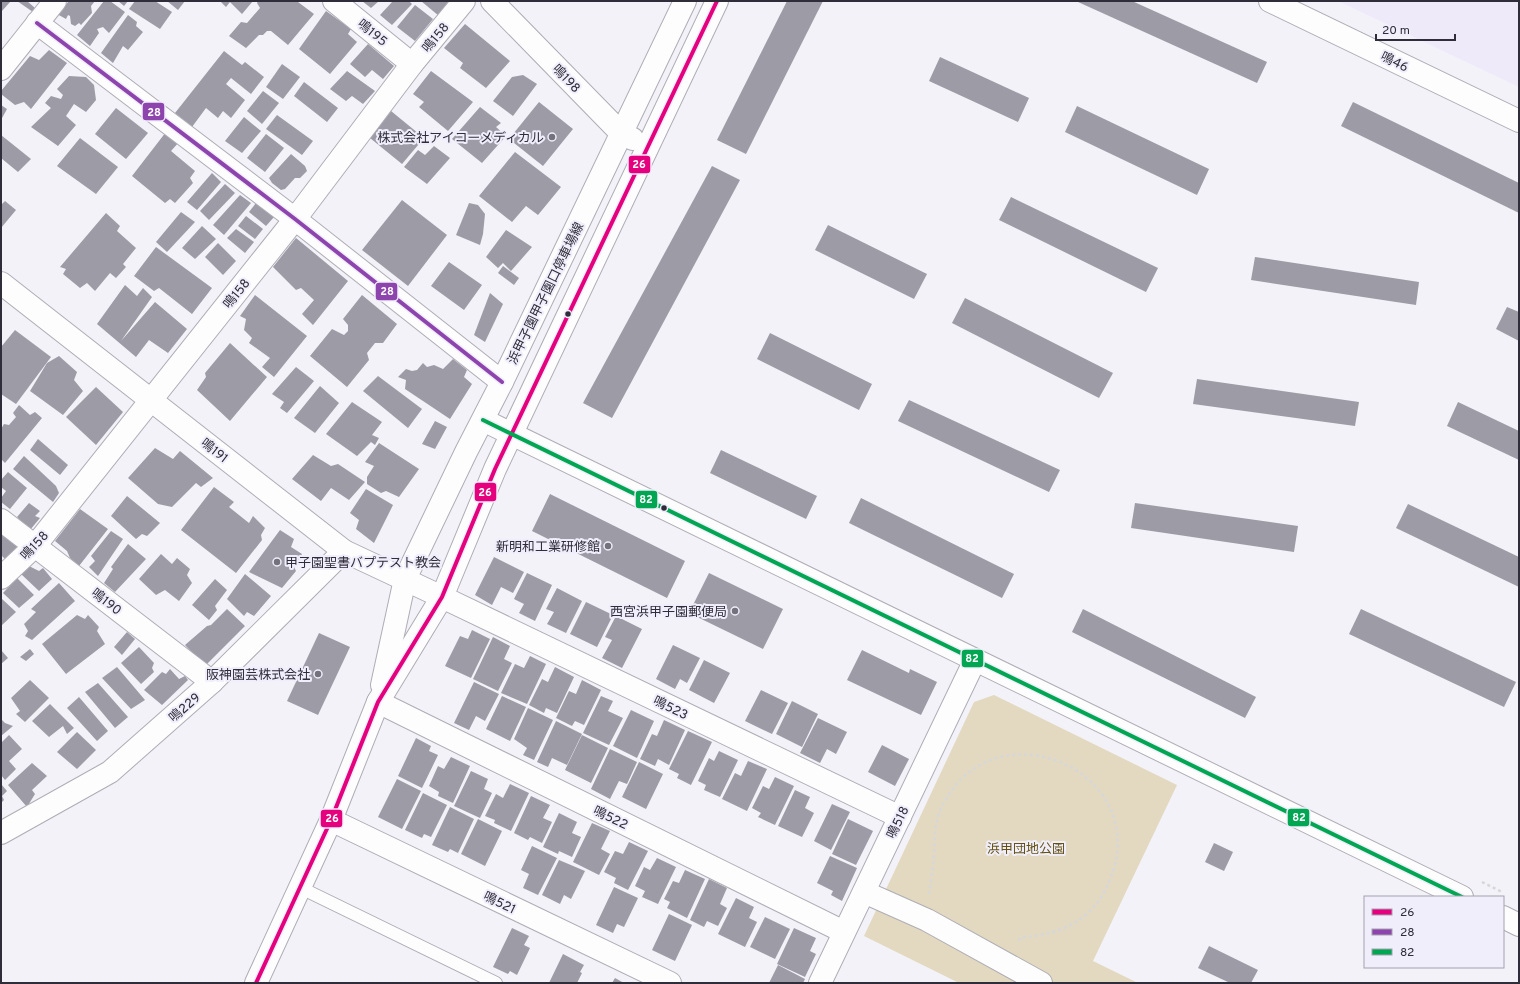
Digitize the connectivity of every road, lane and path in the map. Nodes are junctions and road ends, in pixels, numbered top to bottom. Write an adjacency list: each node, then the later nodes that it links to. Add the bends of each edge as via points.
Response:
1 (55, 1): 8 (street)
2 (334, 1): 9 (street, 鳴195)
3 (464, 1): 9 (street, 鳴158)
4 (492, 1): 12 (street, 鳴198)
5 (685, 1): 12 (street, 浜甲子園甲子園口停車場線)
6 (717, 1): 13 (street, 浜甲子園甲子園口停車場線)
7 (1270, 1): 11 (street, 鳴46)
8 (37, 23): 10 (street); 14 (street)
9 (412, 64): 14 (street, 鳴158)
10 (1, 69)
11 (1519, 121)
12 (622, 134): 13 (street, 鳴198); 16 (street, 浜甲子園甲子園口停車場線)
13 (649, 146): 19 (street, 浜甲子園甲子園口停車場線)
14 (295, 219): 16 (street); 17 (street, 鳴158)
15 (1, 283): 17 (street, 鳴191)
16 (502, 382): 18 (street, 浜甲子園甲子園口停車場線)
17 (151, 400): 21 (street, 鳴158); 22 (street, 鳴191)
18 (483, 420): 19 (street); 24 (street, 浜甲子園甲子園口停車場線)
19 (511, 435): 25 (street, 浜甲子園甲子園口停車場線); 26 (street)
20 (1, 520): 21 (street, 鳴190)
21 (35, 546): 23 (street, 鳴158); 27 (street, 鳴190)
22 (344, 551): 24 (street, 鳴191); 27 (street, 鳴229)
23 (1, 578)
24 (405, 579): 25 (street, 鳴191); 28 (street, 浜甲子園甲子園口停車場線)
25 (442, 597): 28 (street, 浜甲子園甲子園口停車場線); 29 (street, 鳴523)
26 (975, 660): 29 (street, 鳴518); 36 (street)
27 (212, 682): 31 (street, 鳴229, via 110,772)
28 (378, 702): 30 (street, 浜甲子園甲子園口停車場線); 40 (street, 鳴522)
29 (900, 817): 34 (street, 鳴518)
30 (331, 820): 33 (street, 浜甲子園甲子園口停車場線); 44 (street, 鳴521)
31 (1, 833)
32 (1477, 880): 35 (path)
33 (301, 888): 42 (street, 浜甲子園甲子園口停車場線); 43 (lane)
34 (864, 892): 38 (street); 40 (street, 鳴518)
35 (1505, 893)
36 (1460, 896)
37 (1504, 918): 39 (street)
38 (927, 920): 41 (street); 41 (path, via 938,817 945,800 956,785 986,762 1004,756 1044,756 1063,762 1095,785 1107,802 1114,820 1117,860 1102,897 1089,912 1058,932 1021,937)
39 (1519, 925)
40 (844, 932): 45 (street, 鳴518)
41 (1005, 964): 46 (street)
42 (256, 983)
43 (496, 983)
44 (670, 983)
45 (820, 983)
46 (1041, 983)

